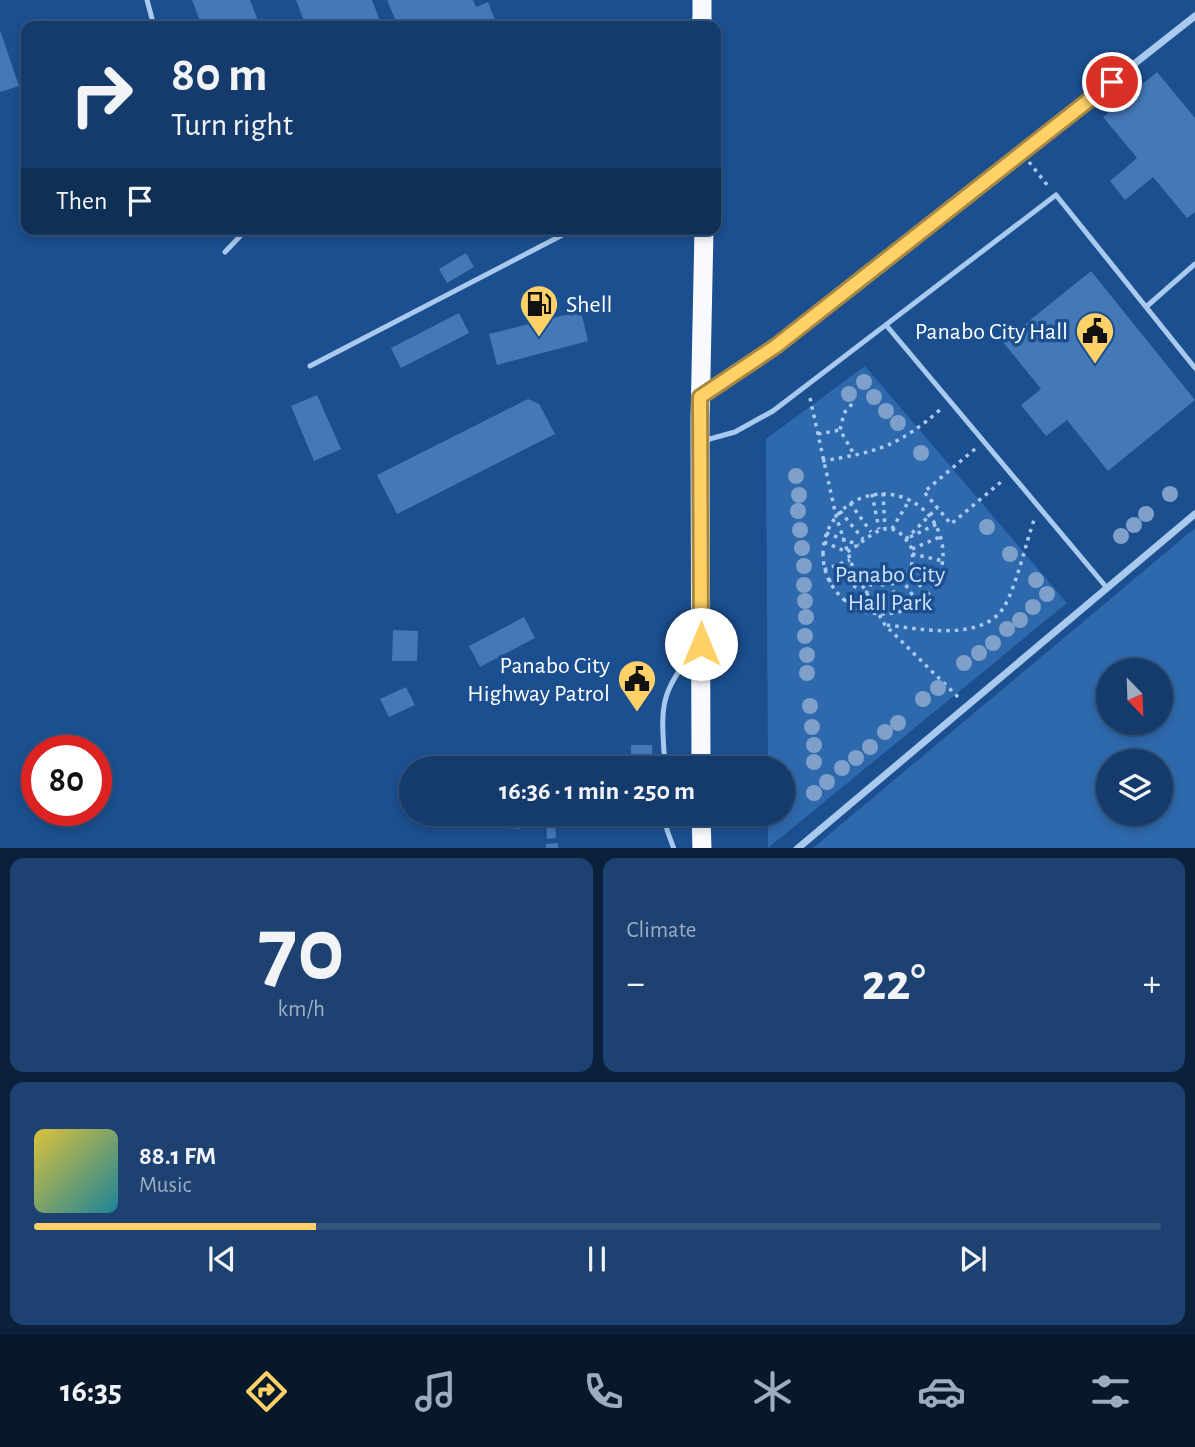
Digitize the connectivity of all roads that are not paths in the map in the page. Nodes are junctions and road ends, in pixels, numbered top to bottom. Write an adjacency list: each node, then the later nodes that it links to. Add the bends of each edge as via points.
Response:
1 (147, 0): 3 (lane)
2 (1195, 16): 13 (street, via 769,352)
3 (153, 21)
4 (241, 235): 7 (lane)
5 (562, 235): 11 (lane)
6 (704, 235): 13 (highway)
7 (225, 252)
8 (1195, 264): 9 (lane)
9 (1146, 307): 10 (lane, via 1056,195); 12 (lane)
10 (886, 325): 14 (lane, via 753,424); 16 (lane)
11 (310, 366)
12 (1195, 368)
13 (700, 397): 14 (highway)
14 (700, 441): 17 (highway)
15 (1195, 514): 16 (street)
16 (1107, 588): 24 (street)
17 (701, 644): 18 (lane, via 668,685); 19 (highway)
18 (665, 756)
19 (701, 756)
20 (667, 826): 22 (lane)
21 (701, 826): 23 (highway)
22 (674, 848)
23 (702, 848)
24 (798, 848)

